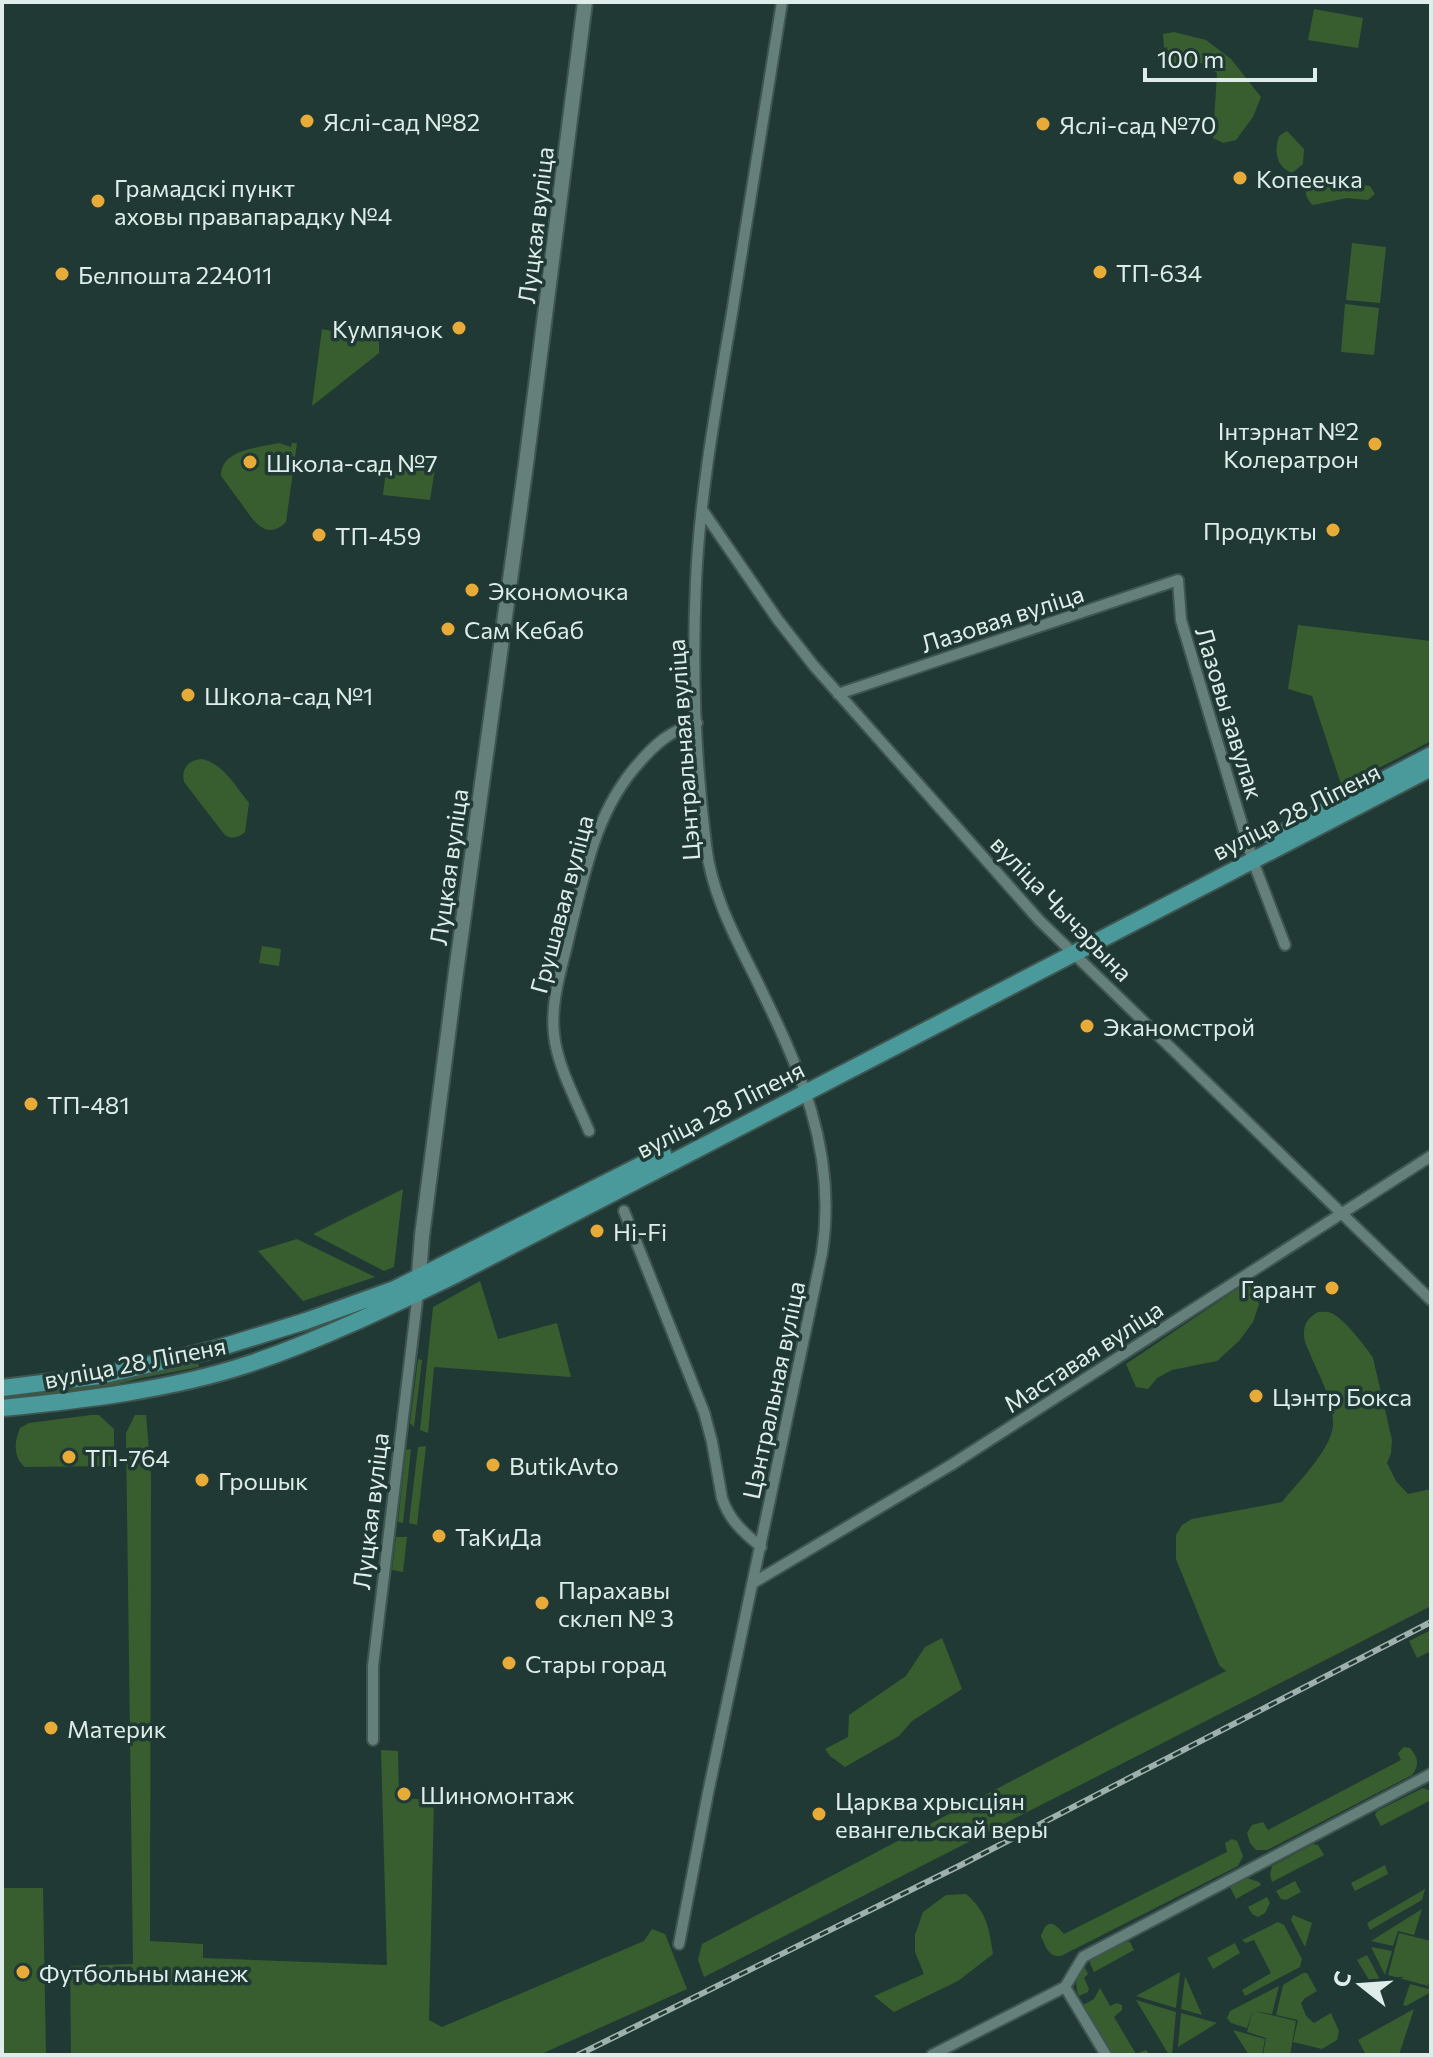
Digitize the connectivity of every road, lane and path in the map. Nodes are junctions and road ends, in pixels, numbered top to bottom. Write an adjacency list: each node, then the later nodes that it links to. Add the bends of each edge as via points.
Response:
1 (585, 2): 17 (main road, Луцкая вуліца)
2 (782, 2): 3 (street, Цэнтральная вуліца)
3 (703, 511): 5 (street, вуліца Чычэрына, via 778,620); 6 (street, Цэнтральная вуліца, via 695,613)
4 (1178, 580): 5 (street, Лазовая вуліца); 9 (street, Лазовы завулак, via 1181,620)
5 (838, 694): 11 (street, вуліца Чычэрына)
6 (697, 723): 12 (street, Цэнтральная вуліца, via 712,877); 13 (street, Грушавая вуліца, via 663,738 625,778 599,826 581,887 557,986 553,1033)
7 (1431, 755): 9 (main road, вуліца 28 Ліпеня)
8 (1431, 768): 9 (main road, вуліца 28 Ліпеня)
9 (1251, 855): 10 (street, Лазовы завулак); 11 (main road, вуліца 28 Ліпеня)
10 (1285, 945)
11 (1070, 950): 12 (main road, вуліца 28 Ліпеня); 16 (street, вуліца Чычэрына)
12 (804, 1087): 17 (main road, вуліца 28 Ліпеня); 23 (street, Цэнтральная вуліца, via 823,1165 826,1218)
13 (589, 1131)
14 (1431, 1156): 16 (street, Маставая вуліца)
15 (624, 1211): 23 (street, via 704,1412 725,1508)
16 (1341, 1213): 18 (street, вуліца Чычэрына); 24 (street, Маставая вуліца, via 951,1465)
17 (418, 1285): 19 (main road, вуліца 28 Ліпеня); 20 (main road, вуліца 28 Ліпеня, via 315,1338); 25 (street, Луцкая вуліца, via 373,1666)
18 (1431, 1300)
19 (212, 1350): 20 (main road); 21 (main road, вуліца 28 Ліпеня, via 100,1376)
20 (216, 1373): 22 (main road, вуліца 28 Ліпеня, via 102,1396)
21 (2, 1388)
22 (2, 1408)
23 (761, 1547): 24 (street, Цэнтральная вуліца)
24 (753, 1583): 27 (street, Цэнтральная вуліца)
25 (373, 1740)
26 (1431, 1774): 28 (street, via 1083,1957)
27 (679, 1944)
28 (1065, 1987): 29 (street); 30 (street)
29 (932, 2055)
30 (1106, 2055)

